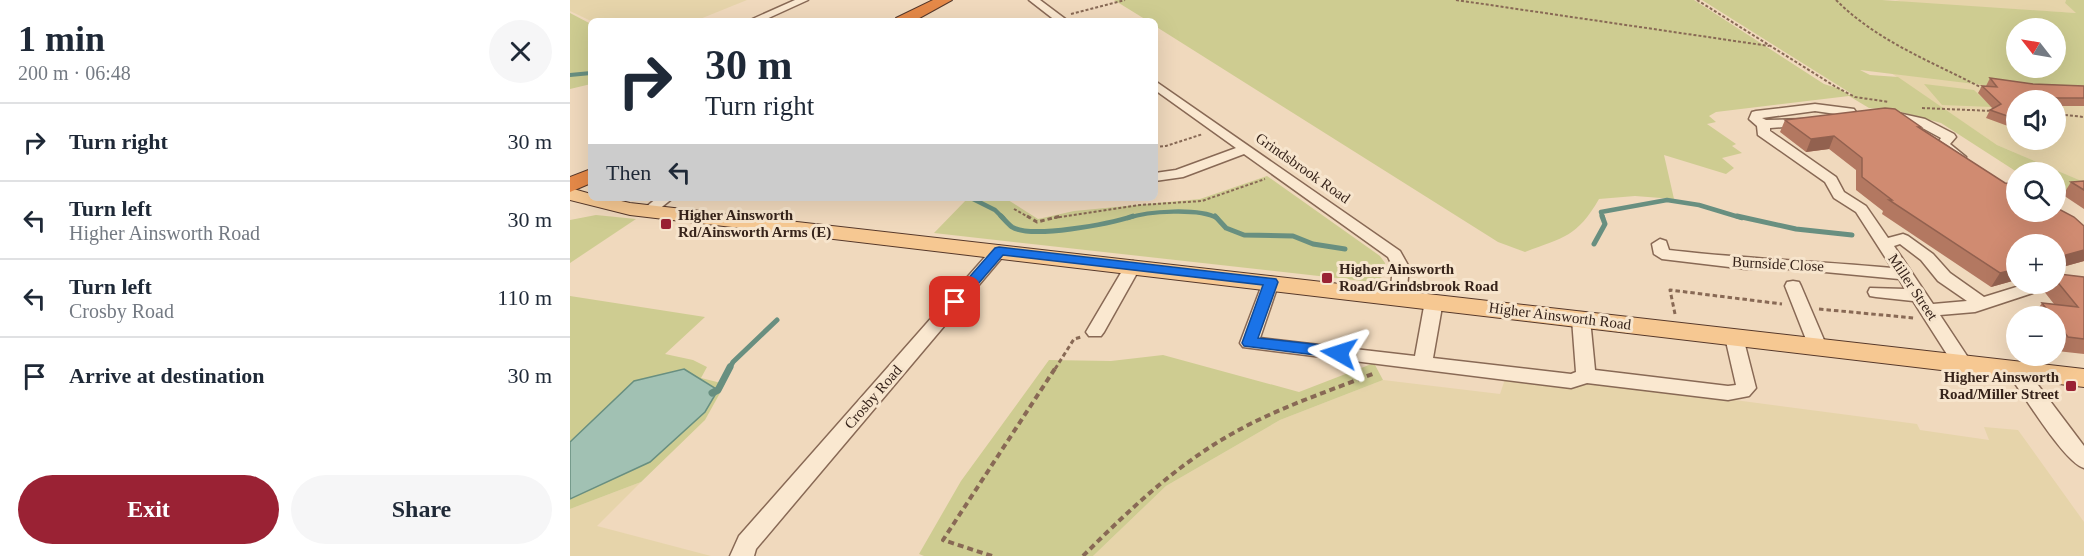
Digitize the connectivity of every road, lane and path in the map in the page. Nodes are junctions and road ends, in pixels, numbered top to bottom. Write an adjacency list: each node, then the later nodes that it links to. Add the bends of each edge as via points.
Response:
1 (803, 0): 8 (street)
2 (943, 0): 9 (highway)
3 (1034, 0): 10 (street)
4 (1125, 0): 11 (path)
5 (1456, 0): 12 (path)
6 (1697, 0): 12 (path)
7 (1836, 0): 14 (path, via 1865,27)
8 (760, 18)
9 (908, 18)
10 (1056, 18)
11 (1066, 18)
12 (1773, 47): 15 (path, via 1855,97)
13 (1158, 88): 20 (street, Grindsbrook Road)
14 (1989, 93)
15 (1891, 102)
16 (1913, 107): 17 (path)
17 (1995, 111)
18 (2066, 114): 19 (path)
19 (2084, 117)
20 (1218, 129): 21 (path); 22 (street, Grindsbrook Road)
21 (1158, 147)
22 (1247, 149): 24 (street, Grindsbrook Road); 26 (street, via 1178,174)
23 (1967, 163): 35 (street, Miller Street, via 1943,145 1949,137 1898,116 1850,112 1817,121 1764,124 1763,132 1831,180 1842,199 1861,209)
24 (1281, 173): 32 (path, via 1196,202 1076,213 1037,222); 43 (street, Grindsbrook Road, via 1394,254 1401,267)
25 (588, 176): 27 (highway)
26 (1158, 177)
27 (570, 185)
28 (570, 194): 29 (main road, Higher Ainsworth Road)
29 (588, 200)
30 (591, 201): 33 (main road, Higher Ainsworth Road)
31 (662, 201): 33 (street)
32 (1014, 209)
33 (648, 211): 36 (main road, Higher Ainsworth Road)
34 (1660, 244): 38 (street, Burnside Close, via 1662,254 1746,264)
35 (1884, 244): 38 (street, Miller Street); 45 (street, via 1902,239 1927,257 1944,277)
36 (999, 251): 37 (main road, Higher Ainsworth Road); 59 (street, Crosby Road)
37 (1133, 266): 39 (main road, Higher Ainsworth Road); 50 (street)
38 (1904, 274): 47 (street, Miller Street)
39 (1271, 282): 43 (main road, Higher Ainsworth Road); 53 (street, via 1249,343)
40 (1793, 286): 46 (street)
41 (1876, 292): 47 (street)
42 (2010, 294): 45 (street)
43 (1398, 297): 44 (main road, Higher Ainsworth Road)
44 (1434, 301): 48 (main road, Higher Ainsworth Road); 53 (street)
45 (1981, 303): 47 (street)
46 (1802, 306): 47 (path); 49 (path, via 1670,290); 52 (street)
47 (1927, 309): 54 (street, Miller Street)
48 (1581, 319): 49 (main road, Higher Ainsworth Road); 56 (street)
49 (1679, 331): 51 (main road, Higher Ainsworth Road)
50 (1095, 332): 60 (path, via 1074,339 943,540)
51 (1734, 337): 52 (main road, Higher Ainsworth Road); 56 (street, via 1746,388 1742,391 1728,393)
52 (1818, 347): 54 (main road, Higher Ainsworth Road)
53 (1415, 361): 56 (street, via 1571,381); 61 (path, via 1269,415 1206,450 1145,495)
54 (1964, 365): 55 (main road, Higher Ainsworth Road)
55 (2016, 370): 57 (main road, Higher Ainsworth Road); 58 (street)
56 (1586, 376)
57 (2084, 378)
58 (2084, 460)
59 (744, 549)
60 (992, 556)
61 (1083, 556)

